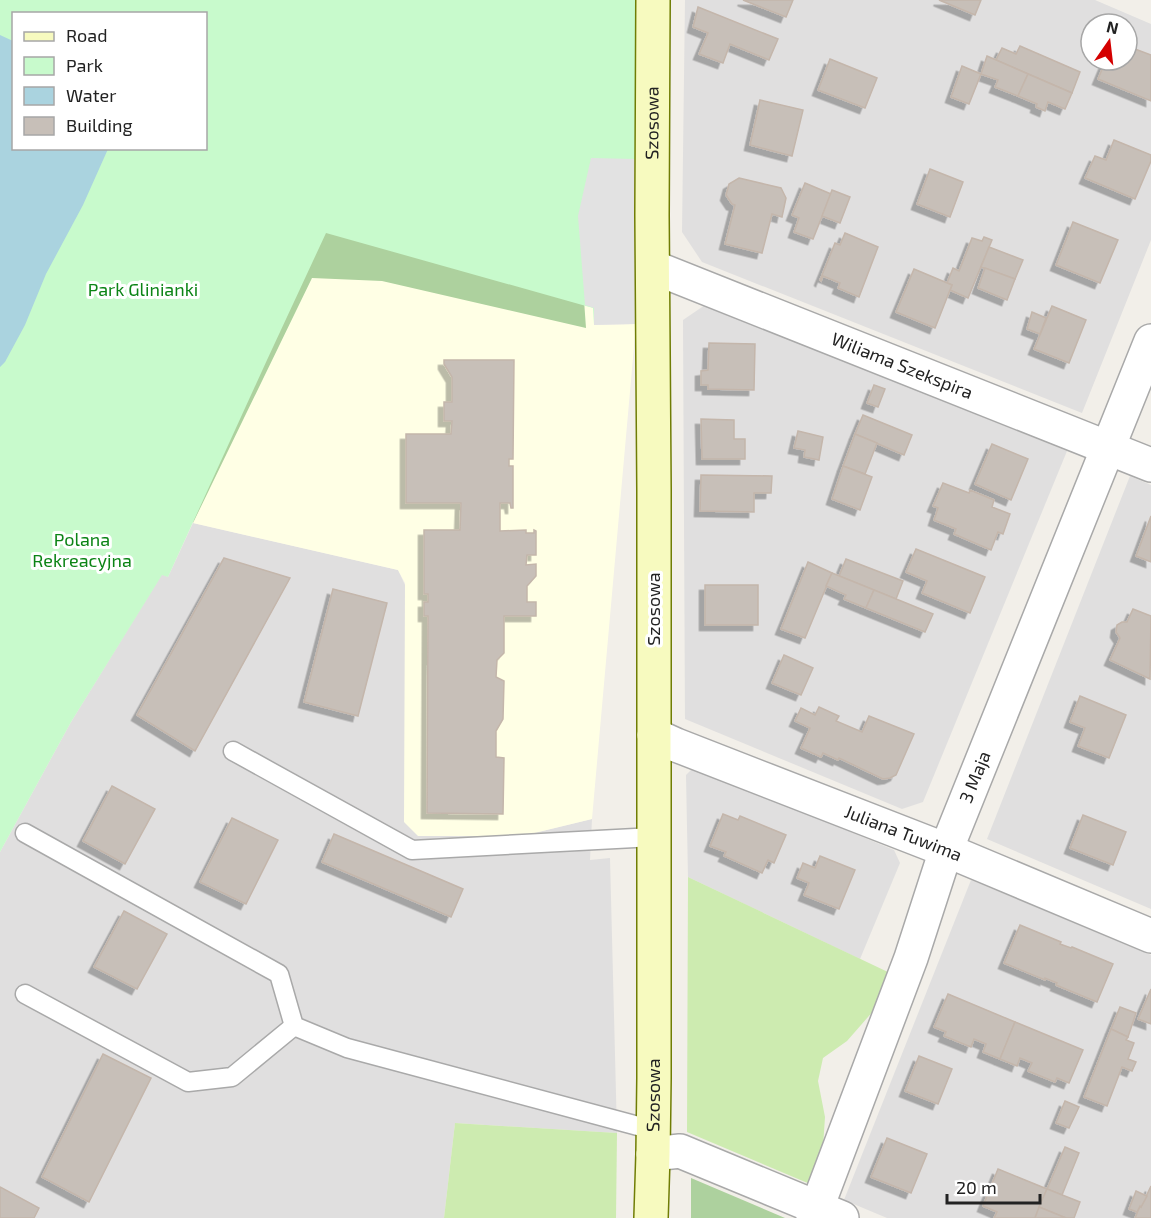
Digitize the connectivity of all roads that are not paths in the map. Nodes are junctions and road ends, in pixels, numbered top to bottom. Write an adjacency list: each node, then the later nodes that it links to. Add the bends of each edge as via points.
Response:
1 (653, 0): 2 (street, Szosowa)
2 (653, 267): 4 (street, Wiliama Szekspira); 6 (street, Szosowa)
3 (1151, 341): 4 (street, 3 Maja)
4 (1107, 447): 5 (street, Wiliama Szekspira); 10 (street, 3 Maja)
5 (1151, 465)
6 (654, 735): 9 (street, Szosowa); 10 (street, Juliana Tuwima)
7 (233, 751): 9 (lane, via 412,850)
8 (25, 833): 13 (lane, via 279,974)
9 (654, 837): 14 (street, Szosowa)
10 (946, 850): 11 (street, Juliana Tuwima); 15 (street, 3 Maja)
11 (1151, 936)
12 (25, 994): 13 (lane, via 188,1082 231,1077)
13 (294, 1026): 14 (lane, via 347,1048)
14 (653, 1142): 15 (street); 16 (street, Szosowa)
15 (824, 1214)
16 (651, 1218)

